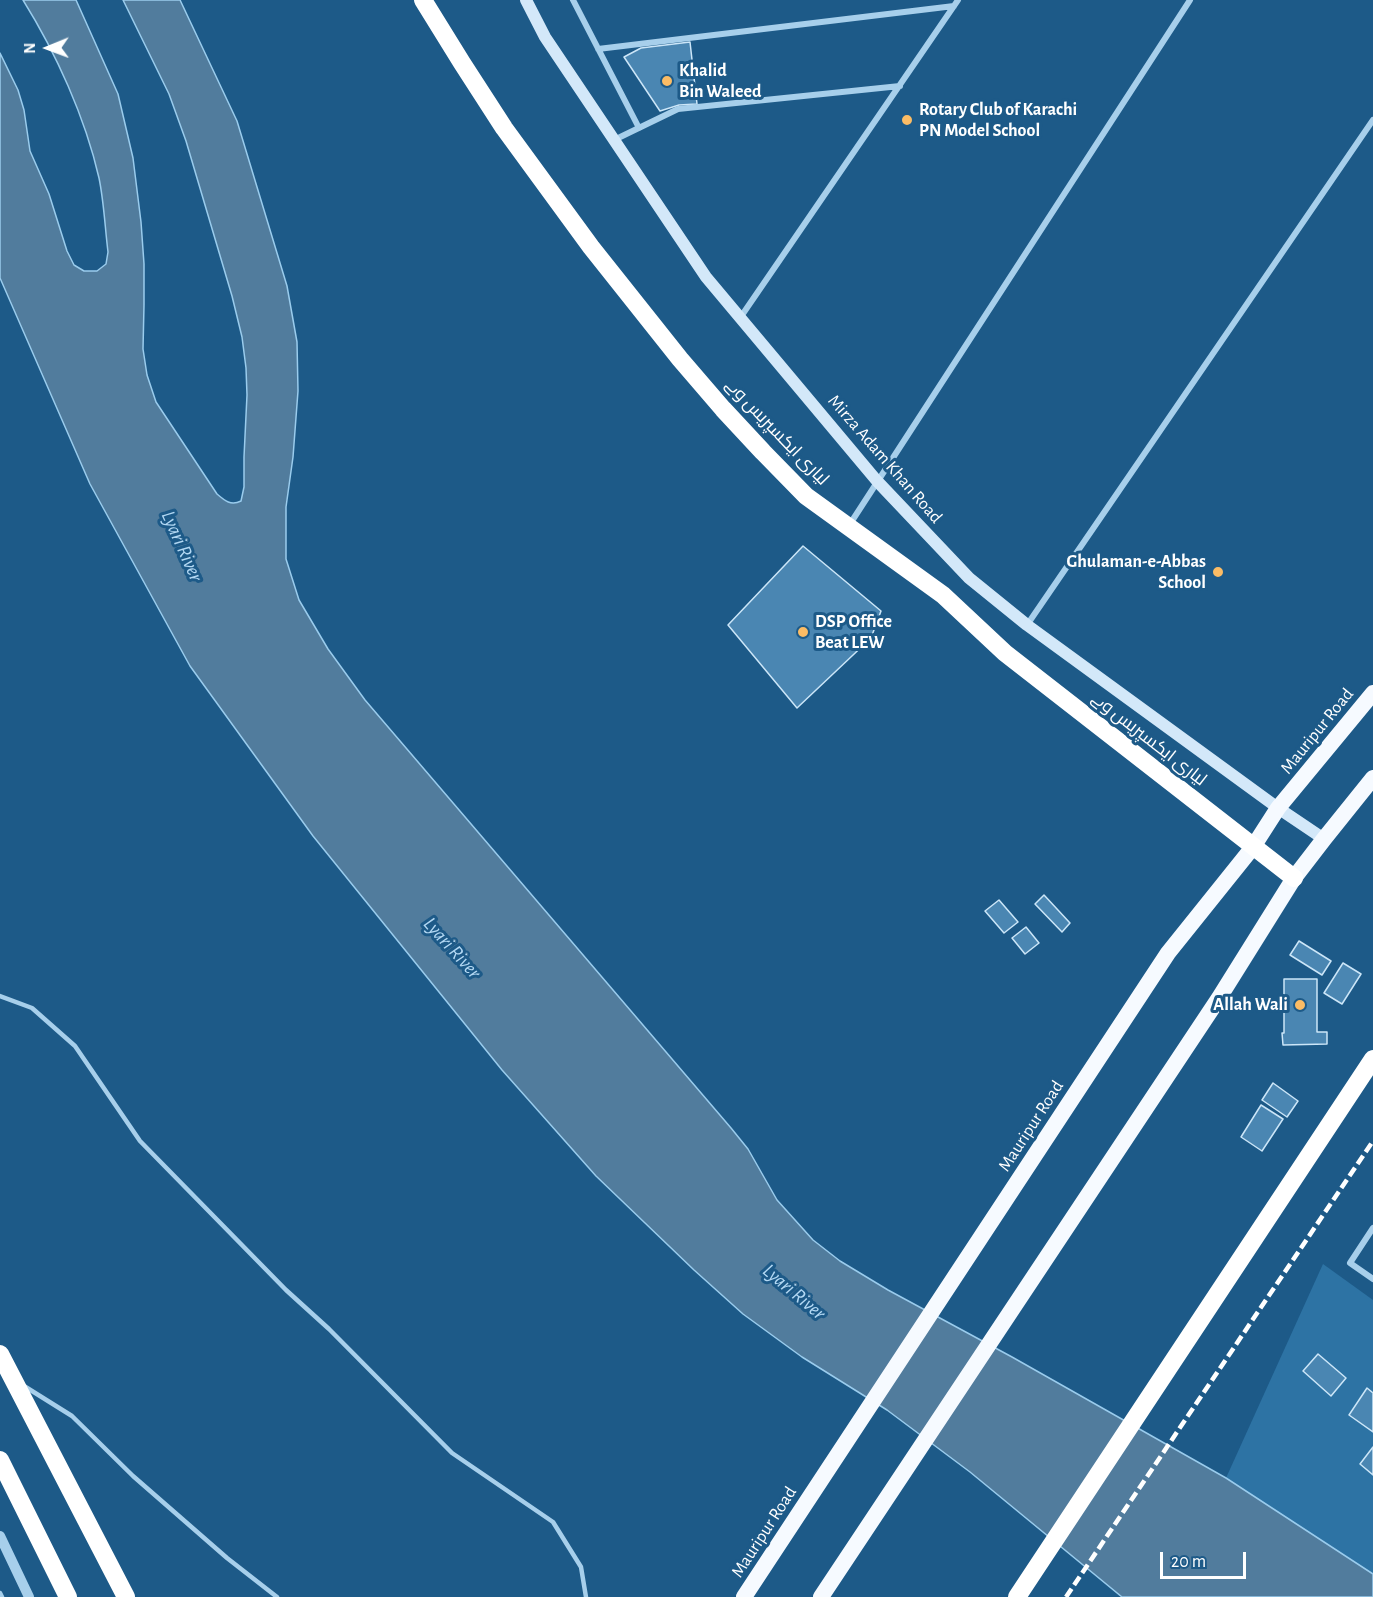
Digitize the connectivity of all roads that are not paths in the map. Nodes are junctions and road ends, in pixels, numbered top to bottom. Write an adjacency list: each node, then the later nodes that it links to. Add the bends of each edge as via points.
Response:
1 (423, 0): 13 (highway, لیاری ایکسپریس وے, via 529,163 680,359 806,496)
2 (526, 0): 10 (main road, Mirza Adam Khan Road, via 545,37)
3 (573, 0): 6 (street)
4 (1190, 0): 12 (street)
5 (956, 3): 6 (street); 7 (street)
6 (598, 49): 9 (street)
7 (900, 86): 9 (street, via 678,109); 11 (street)
8 (1373, 120): 14 (street)
9 (639, 128): 10 (street)
10 (614, 140): 11 (main road, Mirza Adam Khan Road, via 706,278)
11 (740, 318): 12 (main road, Mirza Adam Khan Road)
12 (877, 481): 13 (street); 14 (main road, Mirza Adam Khan Road, via 969,578)
13 (848, 527): 19 (highway, لیاری ایکسپریس وے, via 943,595 1005,653)
14 (1027, 626): 17 (main road, Mirza Adam Khan Road)
15 (1373, 693): 17 (highway, Mauripur Road)
16 (1373, 778): 18 (highway)
17 (1278, 808): 18 (main road, Mirza Adam Khan Road); 19 (highway, Mauripur Road)
18 (1324, 839): 20 (highway)
19 (1253, 847): 20 (highway, لیاری ایکسپریس وے); 36 (highway, Mauripur Road, via 1168,953)
20 (1294, 878): 37 (highway, via 1219,998)
21 (0, 996): 35 (lane, via 32,1008 75,1046 140,1141 452,1453 553,1522 581,1567)
22 (1373, 1059): 38 (highway)
23 (1373, 1228): 24 (street, via 1350,1263)
24 (1373, 1279)
25 (0, 1353): 26 (highway)
26 (13, 1379): 33 (highway); 34 (lane, via 72,1416 133,1476)
27 (0, 1460): 32 (highway)
28 (0, 1536): 31 (street)
29 (0, 1593): 30 (lane)
30 (2, 1597)
31 (29, 1597)
32 (68, 1597)
33 (126, 1597)
34 (277, 1597)
35 (586, 1597)
36 (744, 1597)
37 (820, 1597)
38 (1017, 1597)

